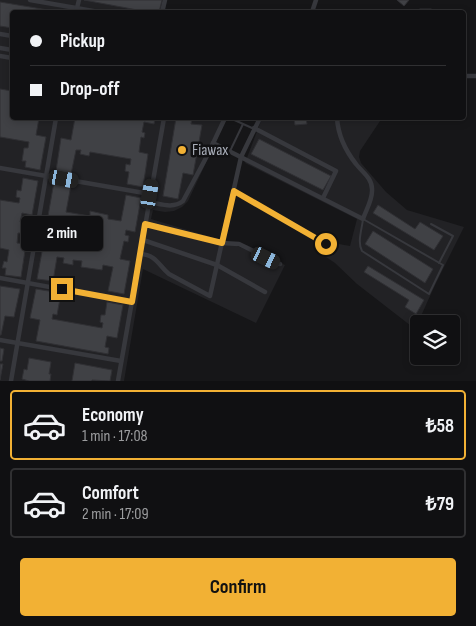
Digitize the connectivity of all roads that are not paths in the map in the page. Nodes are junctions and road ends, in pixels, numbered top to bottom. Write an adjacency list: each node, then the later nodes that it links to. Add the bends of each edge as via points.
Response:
1 (30, 0): 3 (street)
2 (79, 0): 3 (street)
3 (77, 10)
4 (56, 120): 16 (street)
5 (164, 120): 18 (street)
6 (224, 120): 12 (street)
7 (234, 120): 10 (lane)
8 (259, 120): 11 (street)
9 (337, 120): 21 (street, via 346,149 371,183 372,196)
10 (243, 124): 11 (lane); 13 (lane)
11 (254, 128): 14 (street); 19 (street, via 336,171)
12 (213, 143): 13 (street); 20 (street, via 183,201 172,206)
13 (230, 151): 14 (street)
14 (241, 157): 17 (street); 19 (street)
15 (0, 168): 16 (street)
16 (46, 176): 18 (street); 32 (street)
17 (234, 191): 25 (street); 26 (street)
18 (150, 194): 20 (street)
19 (323, 198): 21 (street)
20 (149, 202): 22 (street)
21 (363, 219): 28 (lane); 28 (lane, via 359,242 362,251 428,294 443,265)
22 (145, 224): 24 (street); 25 (street)
23 (431, 224): 28 (lane, via 453,236)
24 (142, 240): 27 (street); 30 (street)
25 (222, 243): 29 (street, via 238,244); 30 (street)
26 (326, 244)
27 (140, 254): 30 (street, via 152,257 169,274 210,296); 34 (street)
28 (439, 263)
29 (280, 264)
30 (217, 265): 33 (street)
31 (0, 278): 32 (street)
32 (28, 283): 34 (street); 36 (street)
33 (265, 292)
34 (132, 302): 37 (street)
35 (0, 340): 36 (street)
36 (18, 343): 37 (street); 38 (street)
37 (121, 361): 39 (street)
38 (11, 381)
39 (118, 381)

